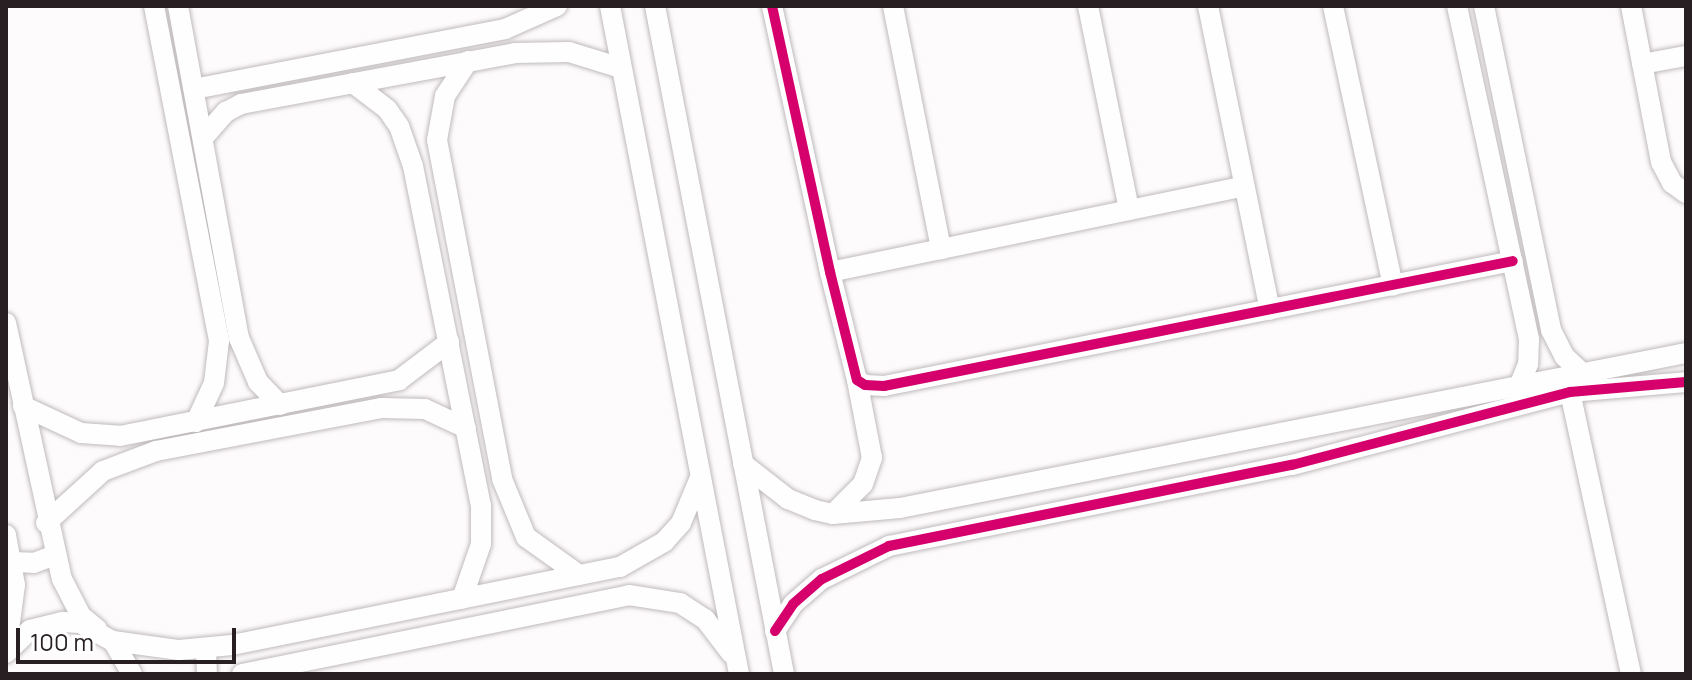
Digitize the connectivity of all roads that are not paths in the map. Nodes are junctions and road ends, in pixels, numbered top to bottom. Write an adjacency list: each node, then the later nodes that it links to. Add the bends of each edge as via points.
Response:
1 (154, 6): 37 (street)
2 (178, 6): 22 (street)
3 (557, 6): 14 (street, via 525,23)
4 (610, 6): 20 (street)
5 (655, 6): 54 (street)
6 (772, 6): 31 (street)
7 (893, 6): 29 (street)
8 (1088, 6): 28 (street)
9 (1208, 6): 26 (street)
10 (1333, 6): 32 (street)
11 (1457, 6): 16 (street)
12 (1484, 6): 15 (street)
13 (1631, 6): 19 (street)
14 (482, 34): 18 (street, via 490,47); 22 (street)
15 (1492, 44): 16 (street); 35 (street)
16 (1467, 50): 30 (street)
17 (1686, 56): 19 (street)
18 (477, 60): 20 (street, via 569,52); 21 (street); 24 (street, via 445,96)
19 (1642, 64): 27 (street, via 1661,162 1672,183)
20 (621, 68): 56 (street)
21 (353, 83): 23 (street, via 241,104 226,112); 25 (street, via 387,109)
22 (194, 89): 23 (street)
23 (203, 138): 37 (street)
24 (439, 162): 25 (street, via 427,156); 57 (street)
25 (413, 166): 38 (street)
26 (1244, 186): 28 (street); 33 (street)
27 (1686, 193)
28 (1129, 210): 29 (street)
29 (941, 249): 31 (street)
30 (1513, 261): 32 (street); 36 (street)
31 (830, 272): 41 (street)
32 (1393, 286): 33 (street)
33 (1270, 310): 41 (street, via 884,386)
34 (6, 323): 47 (street)
35 (1553, 335): 36 (street, via 1540,343); 40 (street)
36 (1529, 339): 44 (street, via 1528,364)
37 (229, 340): 46 (street); 49 (street)
38 (449, 342): 43 (street, via 418,371); 50 (street)
39 (1686, 353): 40 (street)
40 (1583, 374): 44 (street)
41 (857, 380): 60 (street, via 872,458 863,484)
42 (1686, 382): 45 (street)
43 (378, 385): 46 (street); 48 (street, via 389,395)
44 (1519, 386): 51 (street)
45 (1570, 392): 55 (street); 81 (street)
46 (280, 405): 49 (street)
47 (23, 406): 52 (street, via 81,433); 61 (street)
48 (382, 408): 50 (street, via 425,409); 53 (street)
49 (196, 422): 52 (street)
50 (466, 428): 58 (street)
51 (1285, 432): 55 (street); 59 (street)
52 (120, 436): 53 (street)
53 (124, 460): 61 (street, via 83,485)
54 (743, 464): 60 (street, via 788,499); 70 (street)
55 (1292, 465): 63 (street)
56 (700, 476): 66 (street, via 681,523 664,542); 75 (street)
57 (507, 500): 58 (street, via 498,507); 67 (street, via 526,537)
58 (481, 505): 69 (street, via 481,544)
59 (900, 508): 60 (street); 63 (street, via 899,525)
60 (833, 514)
61 (46, 523): 64 (street)
62 (6, 535): 65 (street)
63 (908, 541): 70 (street, via 854,560 822,579 793,604)
64 (55, 555): 65 (street, via 34,563); 71 (street, via 70,599)
65 (11, 562): 73 (street, via 15,608)
66 (620, 567): 67 (street); 68 (street, via 630,579)
67 (579, 575): 69 (street)
68 (629, 595): 74 (street); 75 (street, via 680,603 705,619)
69 (462, 599): 72 (street)
70 (775, 631): 80 (street)
71 (105, 635): 72 (street, via 156,649); 73 (street, via 80,623 46,624 23,635); 76 (street)
72 (206, 648): 77 (street)
73 (6, 652)
74 (350, 652): 78 (street); 79 (street)
75 (738, 670)
76 (132, 674)
77 (207, 674)
78 (242, 674)
79 (338, 674)
80 (784, 674)
81 (1631, 674)

